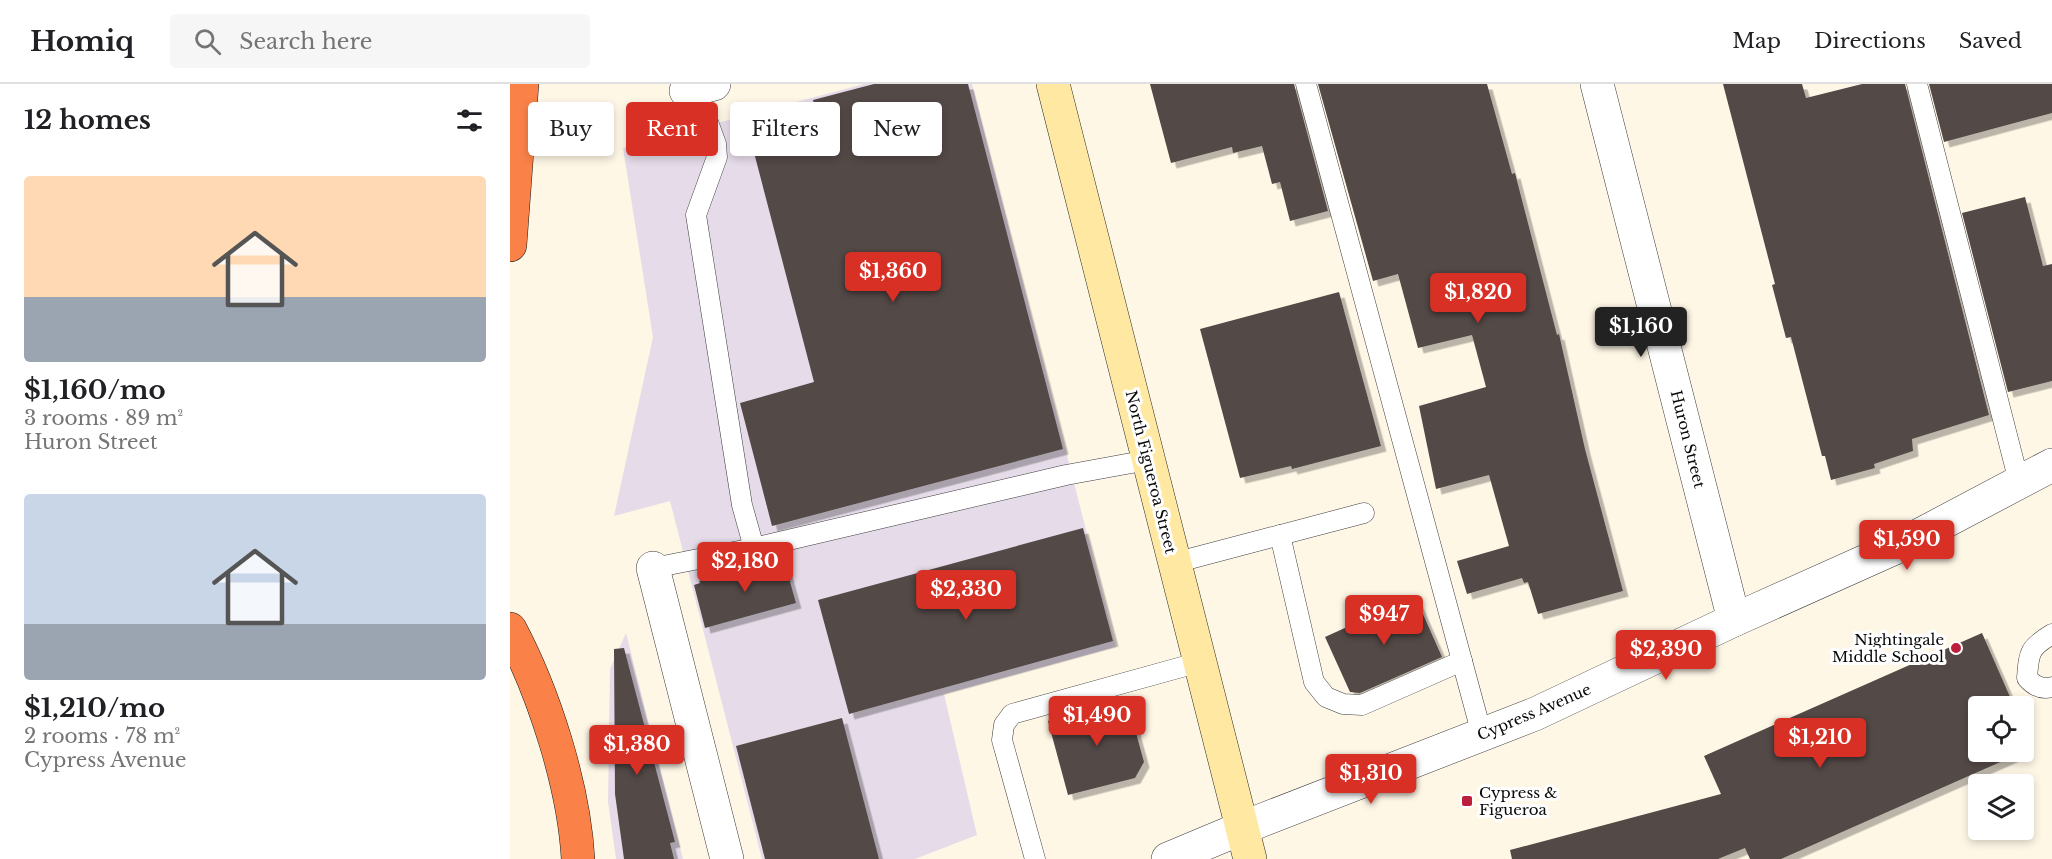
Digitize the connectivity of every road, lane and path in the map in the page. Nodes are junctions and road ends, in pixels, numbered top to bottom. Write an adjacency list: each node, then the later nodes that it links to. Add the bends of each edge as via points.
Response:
1 (522, 84): 7 (highway)
2 (1053, 84): 8 (main road, North Figueroa Street)
3 (1306, 84): 19 (lane)
4 (1597, 84): 16 (street, Huron Street)
5 (1917, 84): 10 (lane)
6 (699, 88): 13 (lane, via 717,157 696,215 742,505)
7 (510, 245)
8 (1148, 460): 13 (lane, via 1066,475); 14 (main road, North Figueroa Street)
9 (2052, 465): 10 (street, Cypress Avenue)
10 (2019, 482): 16 (street, Cypress Avenue, via 1897,548)
11 (1364, 513): 12 (lane)
12 (1280, 535): 14 (lane); 19 (lane, via 1314,682 1326,697 1362,705)
13 (754, 548): 15 (lane)
14 (1174, 563): 20 (main road, North Figueroa Street)
15 (654, 568): 25 (street)
16 (1734, 620): 22 (street, Cypress Avenue, via 1576,696)
17 (510, 629): 24 (highway, via 562,764)
18 (2052, 634): 21 (lane, via 2036,644 2029,658 2027,678 2034,686)
19 (1462, 661): 22 (lane)
20 (1200, 662): 23 (main road, North Figueroa Street); 26 (lane, via 1012,714 1004,725 1002,740)
21 (2052, 687)
22 (1482, 735): 23 (street, Cypress Avenue)
23 (1246, 844): 27 (street, Cypress Avenue)
24 (578, 859)
25 (727, 859)
26 (1035, 859)
27 (1168, 859)

